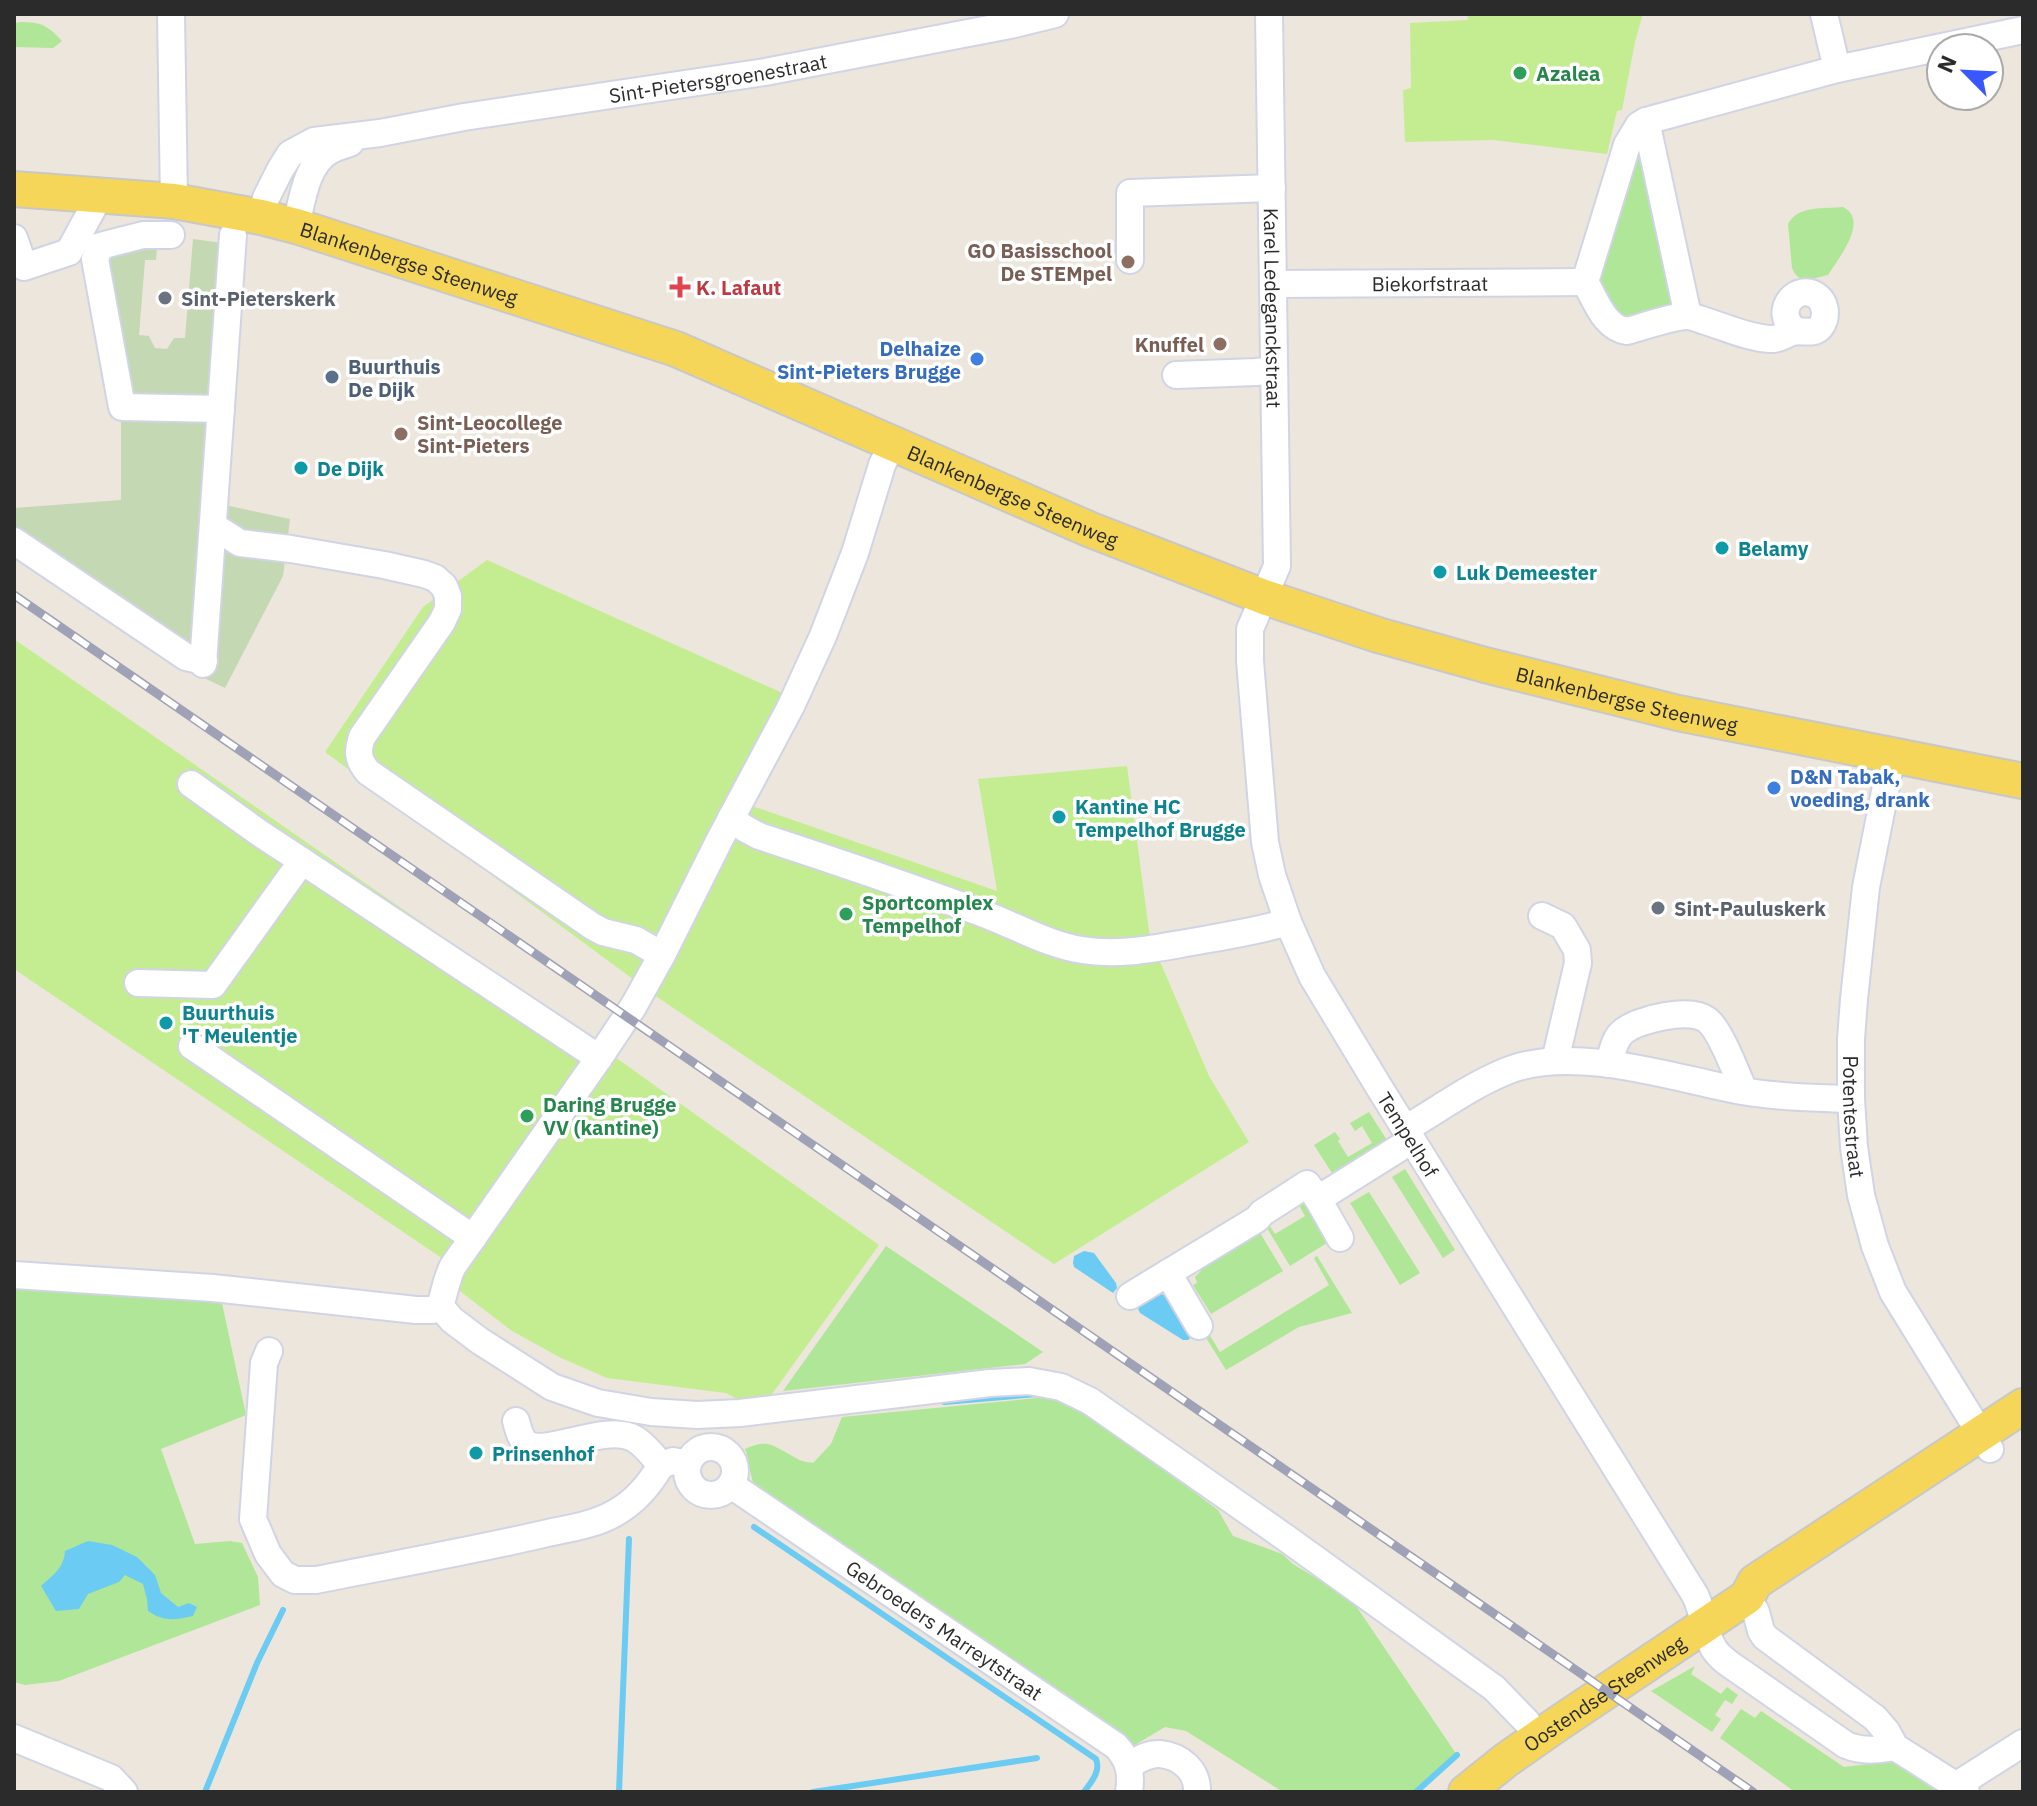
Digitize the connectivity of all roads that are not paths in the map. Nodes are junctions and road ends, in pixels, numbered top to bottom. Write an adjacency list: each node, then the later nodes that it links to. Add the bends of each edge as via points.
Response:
1 (171, 14): 12 (street)
2 (1055, 14): 8 (street, Sint-Pietersgroenestraat, via 765,72)
3 (1269, 14): 9 (street, Karel Ledeganckstraat)
4 (1824, 14): 6 (street)
5 (2023, 30): 6 (street)
6 (1837, 69): 7 (street)
7 (1646, 121): 17 (street, via 1627,145); 19 (street)
8 (380, 133): 13 (street, Sint-Pietersgroenestraat, via 314,141 290,154); 14 (street, Sint-Pietersgroenestraat, via 330,150 319,160)
9 (1272, 188): 16 (street, via 1130,193); 18 (street, Karel Ledeganckstraat)
10 (14, 189): 11 (main road, Blankenbergse Steenweg)
11 (100, 195): 12 (main road, Blankenbergse Steenweg); 15 (street, via 69,252 24,267)
12 (172, 224): 13 (main road, Blankenbergse Steenweg); 23 (street, via 100,246 95,259 122,407)
13 (247, 226): 14 (main road, Blankenbergse Steenweg); 23 (street, Sint-Pietersgroenestraat)
14 (296, 226): 24 (main road, Blankenbergse Steenweg, via 676,349)
15 (14, 238)
16 (1130, 260)
17 (1585, 282): 18 (street, Biekorfstraat); 19 (street, via 1617,330)
18 (1274, 284): 21 (street, Karel Ledeganckstraat)
19 (1688, 316): 20 (street, via 1770,339)
20 (1796, 331)
21 (1274, 370): 22 (street); 27 (street, Karel Ledeganckstraat, via 1277,566)
22 (1176, 375)
23 (221, 409): 25 (street, Sint-Pietersgroenestraat)
24 (893, 442): 27 (main road, Blankenbergse Steenweg, via 1091,530); 31 (street, via 823,636)
25 (213, 526): 26 (street, Sint-Pietersgroenestraat, via 204,663 186,657); 35 (street, via 240,543 384,565 424,574 444,586 448,609 442,622 362,737 360,763 592,926)
26 (14, 541)
27 (1264, 597): 28 (main road, Blankenbergse Steenweg, via 1485,665 1678,713); 34 (street, Tempelhof, via 1250,629 1250,661 1265,842 1272,875)
28 (1892, 756): 29 (main road, Blankenbergse Steenweg); 42 (street, Potentestraat, via 1866,887 1851,1039)
29 (2023, 781)
30 (191, 784): 32 (street)
31 (731, 818): 34 (street, via 759,836 1081,950 1147,950); 35 (street)
32 (302, 861): 36 (street, via 213,985); 38 (street)
33 (1542, 916): 39 (street, via 1563,926 1577,950)
34 (1297, 927): 43 (street, Tempelhof, via 1312,976)
35 (662, 955): 38 (street)
36 (138, 983)
37 (192, 1046): 45 (street)
38 (599, 1058): 45 (street)
39 (1555, 1061): 40 (street); 43 (street, via 1487,1080)
40 (1609, 1064): 41 (street); 41 (street, via 1622,1032 1659,1018 1697,1015 1716,1030)
41 (1744, 1091): 42 (street)
42 (1851, 1099): 56 (street, Potentestraat, via 1861,1195 1893,1292)
43 (1409, 1135): 44 (street); 61 (street, Tempelhof, via 1695,1595)
44 (1318, 1199): 46 (street); 47 (street, via 1307,1184)
45 (473, 1238): 50 (street, via 446,1280)
46 (1340, 1238)
47 (1168, 1273): 49 (street); 51 (street)
48 (14, 1275): 50 (street, via 213,1288 416,1310)
49 (1130, 1296)
50 (440, 1306): 62 (street, via 480,1341 552,1387 598,1403 651,1412 740,1413 1029,1381 1061,1387 1090,1401 1286,1538 1494,1688)
51 (1199, 1326)
52 (269, 1351): 58 (street, via 253,1519 268,1554 283,1574 295,1580 590,1523 615,1514 636,1497)
53 (2023, 1406): 56 (main road, Oostendse Steenweg)
54 (516, 1421): 58 (street, via 526,1444 537,1448 617,1434 633,1438)
55 (2023, 1427): 56 (main road, Oostendse Steenweg)
56 (1985, 1441): 60 (main road, Oostendse Steenweg, via 1755,1582)
57 (688, 1464): 58 (street); 59 (street, via 689,1481 701,1492 717,1494); 59 (street, via 706,1447 722,1449 735,1469)
58 (661, 1465)
59 (731, 1485): 66 (street, Gebroeders Marreytstraat, via 1116,1746)
60 (1747, 1597): 61 (main road, Oostendse Steenweg); 65 (street, via 1765,1637 1875,1718)
61 (1706, 1626): 65 (street, Tempelhof, via 1713,1648 1727,1662 1846,1745 1870,1751); 71 (main road, Oostendse Steenweg)
62 (1527, 1722)
63 (14, 1738): 68 (street, via 111,1778)
64 (2023, 1743): 67 (street)
65 (1895, 1747): 67 (street)
66 (1129, 1765): 69 (street); 70 (street, via 1146,1756 1174,1758 1192,1771)
67 (1962, 1789)
68 (124, 1792)
69 (1129, 1792)
70 (1197, 1792)
71 (1466, 1792)

